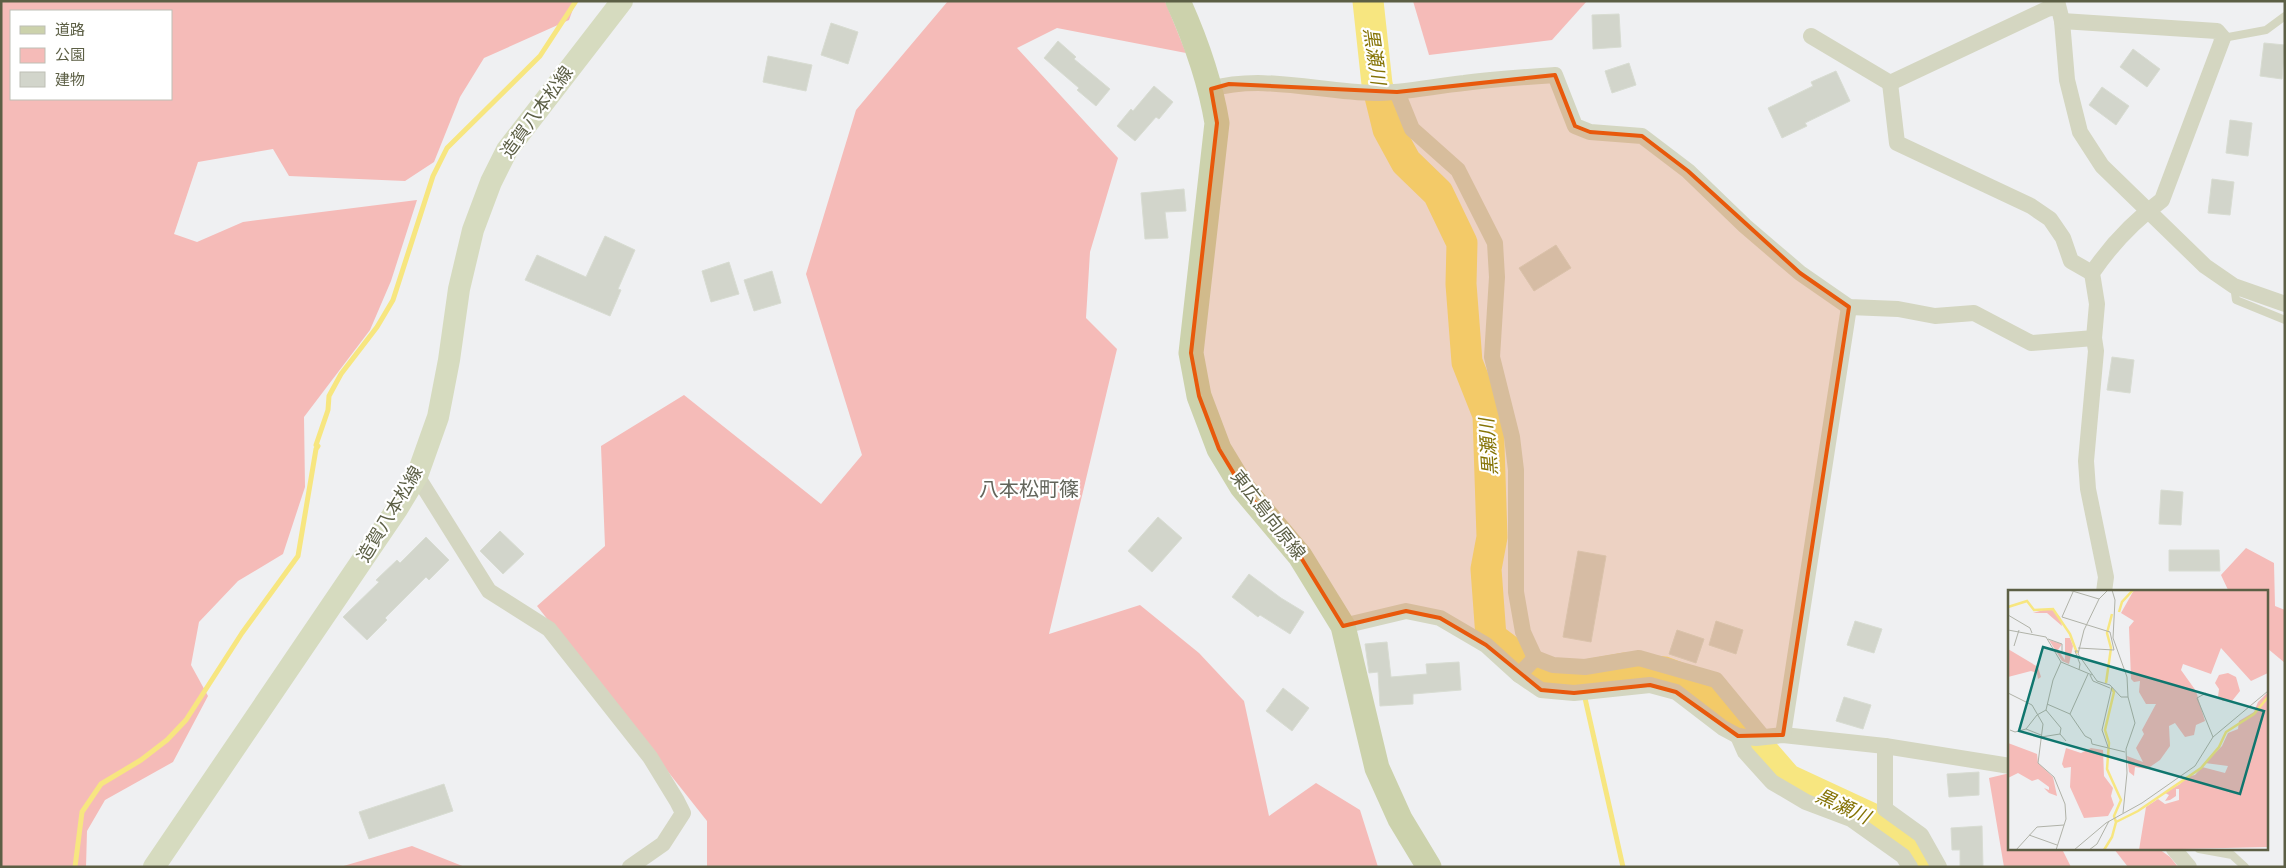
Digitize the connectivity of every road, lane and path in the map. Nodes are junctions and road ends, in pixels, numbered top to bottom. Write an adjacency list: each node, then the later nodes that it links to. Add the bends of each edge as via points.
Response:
1 (622, 1): 17 (main road, 造賀八本松線, via 507,150 491,182 473,230 458,289 450,360 438,417)
2 (1178, 1): 8 (main road, 東広島向原線, via 1195,39)
3 (2059, 10): 6 (street, via 2217,31); 7 (street, via 2047,9); 10 (street, via 2067,80 2080,132 2102,166)
4 (2285, 16): 6 (lane, via 2266,30)
5 (1812, 36): 7 (street)
6 (2223, 38): 10 (street, via 2162,200)
7 (1890, 83): 11 (street, via 1896,143 2038,210 2050,219 2063,238 2071,260)
8 (1211, 89): 9 (street, via 1229,84 1281,85); 19 (main road, 東広島向原線, via 1217,123 1191,352 1199,396 1219,449 1242,487 1300,556)
9 (1386, 93): 14 (street, via 1555,75 1575,126 1590,132 1642,136 1688,171 1800,274); 20 (street, via 1412,129 1458,170 1495,243 1497,278 1492,356 1512,437 1516,470 1516,592)
10 (2148, 210): 11 (street); 12 (street, via 2206,266)
11 (2092, 273): 16 (street, via 2097,304)
12 (2234, 286): 13 (street); 15 (lane, via 2236,300)
13 (2285, 304)
14 (1849, 307): 16 (street, via 1898,309 1935,316 1974,313 2031,343); 21 (street)
15 (2285, 320)
16 (2094, 338): 18 (street, via 2096,351 2086,461 2088,489 2106,577)
17 (417, 476): 29 (main road, 造賀八本松線); 30 (street, via 489,591 549,629 650,757 678,801 683,813 663,844)
18 (2104, 590)
19 (1343, 626): 20 (street, via 1406,611 1440,618); 31 (main road, 東広島向原線, via 1377,768 1400,819)
20 (1527, 666): 22 (street, via 1541,690 1574,693 1650,685 1676,692); 23 (street, via 1585,667 1639,658 1716,680)
21 (1783, 735): 23 (street); 24 (street)
22 (1738, 736): 23 (street); 26 (street, via 1745,752 1772,782 1806,802 1851,819)
23 (1763, 737)
24 (1885, 746): 25 (street); 26 (street)
25 (2008, 766)
26 (1886, 826): 32 (street); 33 (street, via 1921,835)
27 (2175, 850): 34 (street)
28 (2204, 850): 35 (lane, via 2232,855)
29 (154, 867)
30 (630, 867)
31 (1429, 867)
32 (1910, 867)
33 (1939, 867)
34 (2189, 867)
35 (2244, 867)

